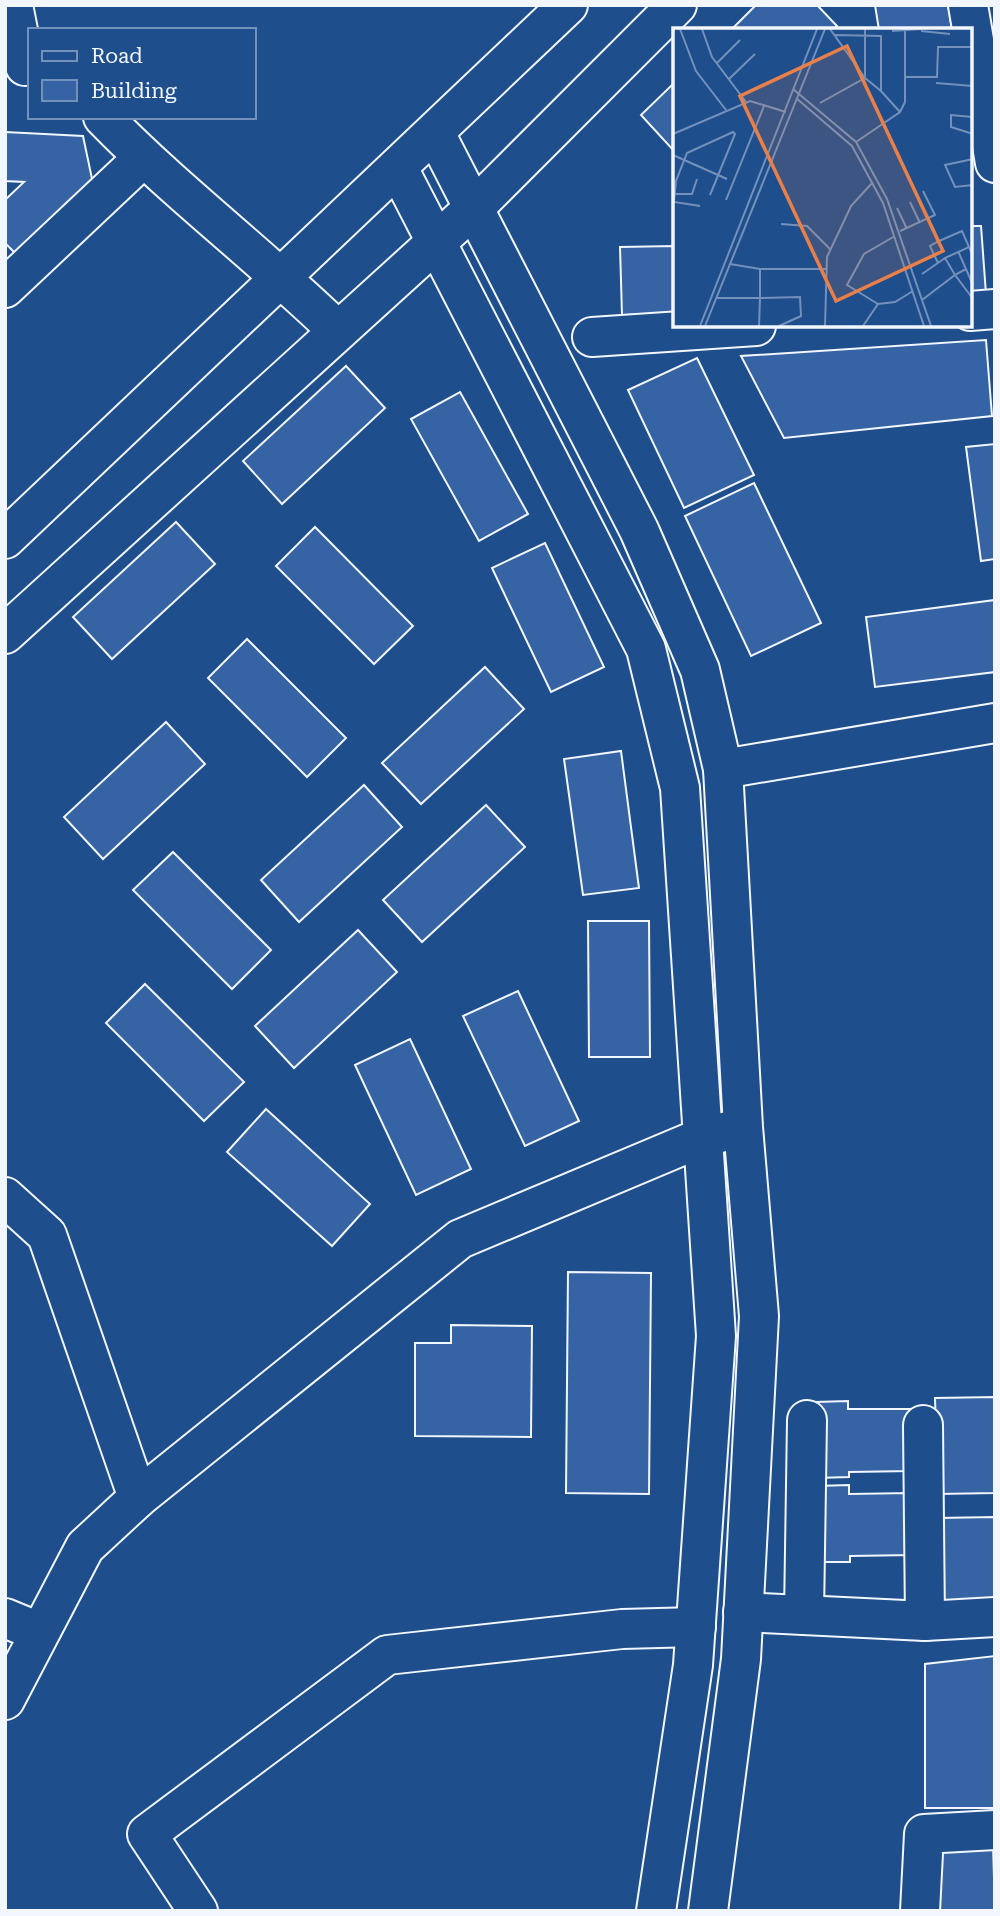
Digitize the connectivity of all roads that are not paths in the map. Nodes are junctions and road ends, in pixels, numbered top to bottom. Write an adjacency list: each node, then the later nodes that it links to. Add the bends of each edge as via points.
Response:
1 (13, 5): 7 (street)
2 (568, 5): 9 (street)
3 (677, 5): 13 (street)
4 (968, 5): 6 (street)
5 (972, 28): 11 (street)
6 (972, 28)
7 (20, 66)
8 (105, 119): 10 (street)
9 (435, 133): 12 (street); 13 (street)
10 (143, 158): 15 (street); 16 (street)
11 (995, 163)
12 (398, 168): 14 (street); 15 (street)
13 (475, 207): 14 (street); 25 (street, via 639,530 700,670)
14 (436, 242): 20 (street); 27 (street, via 646,649 680,788)
15 (282, 277): 20 (street); 22 (street)
16 (5, 288)
17 (995, 309): 18 (street)
18 (972, 311)
19 (740, 327): 21 (street)
20 (338, 331): 23 (street)
21 (592, 337)
22 (5, 539)
23 (5, 634)
24 (995, 723): 25 (street)
25 (723, 769): 26 (street)
26 (743, 1127): 27 (street); 32 (street, via 759,1316)
27 (703, 1138): 31 (street, via 460,1239); 37 (street, via 716,1336)
28 (5, 1197): 31 (street, via 47,1234)
29 (807, 1420): 33 (street)
30 (923, 1425): 35 (street)
31 (138, 1498): 36 (street, via 85,1547)
32 (743, 1612): 33 (street); 42 (street, via 741,1660)
33 (804, 1615): 35 (street)
34 (995, 1617): 35 (street)
35 (925, 1621)
36 (22, 1625): 38 (street)
37 (696, 1627): 40 (street, via 622,1629 387,1655 147,1834); 41 (street)
38 (5, 1700)
39 (995, 1830): 43 (street, via 924,1834)
40 (198, 1911)
41 (656, 1911)
42 (708, 1911)
43 (920, 1911)

